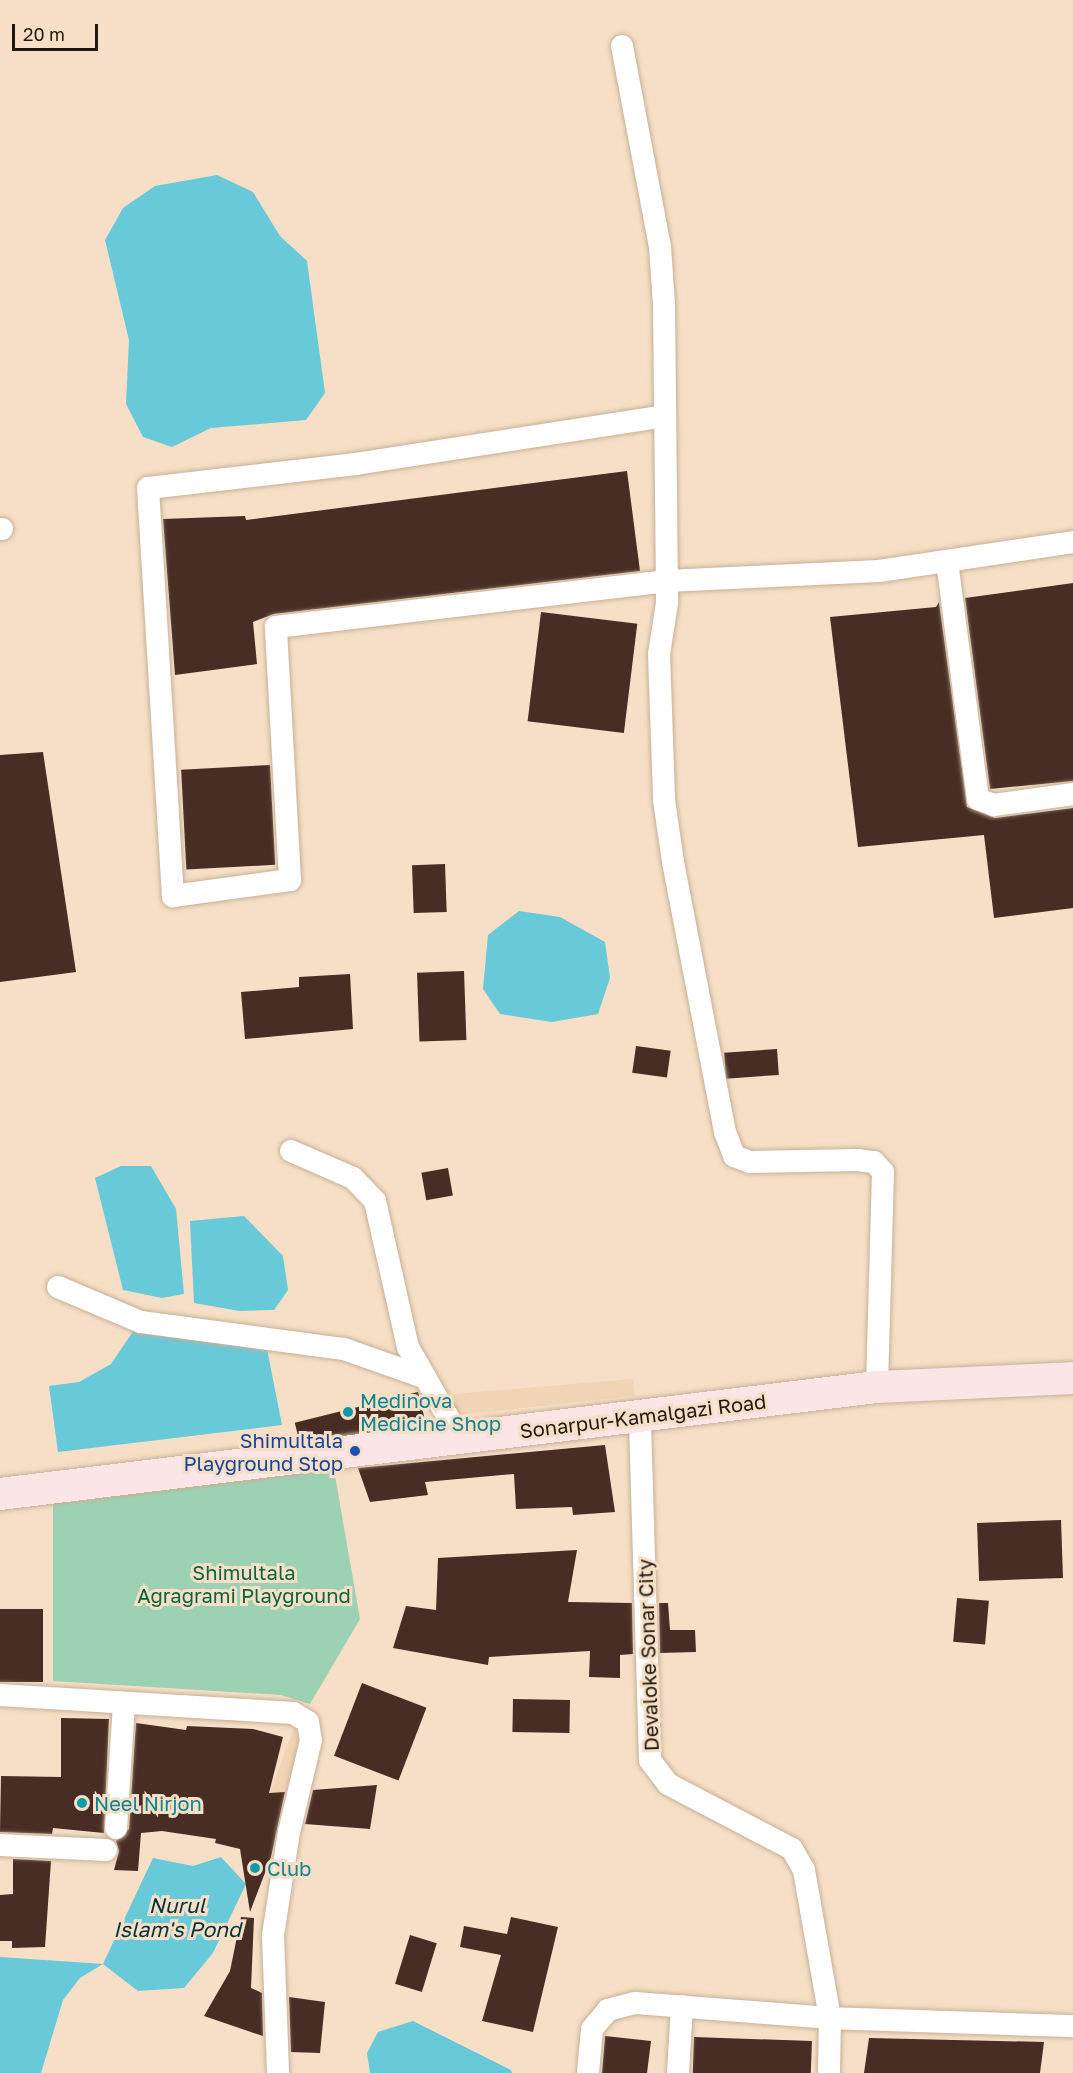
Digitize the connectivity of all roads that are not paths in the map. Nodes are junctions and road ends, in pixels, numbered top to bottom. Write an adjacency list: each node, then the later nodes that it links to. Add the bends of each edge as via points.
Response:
1 (622, 46): 2 (street, via 660,247)
2 (665, 416): 5 (street); 5 (street, via 356,464 148,488 173,896 290,879 276,627)
3 (1073, 542): 4 (street)
4 (947, 561): 5 (street, via 879,571); 6 (street, via 978,799 994,805)
5 (667, 581): 11 (street, via 659,654 664,800 725,1132 741,1161 857,1160 874,1162 883,1172 884,1275)
6 (1073, 794)
7 (291, 1151): 9 (street, via 353,1178 375,1201 408,1347)
8 (58, 1287): 9 (street, via 141,1322 344,1349)
9 (423, 1377): 13 (street)
10 (1073, 1378): 11 (main road, Sonarpur-Kamalgazi Road)
11 (877, 1387): 12 (main road, Sonarpur-Kamalgazi Road)
12 (640, 1416): 13 (main road, Sonarpur-Kamalgazi Road); 21 (street, Devaloke Sonar City, via 650,1760 668,1784 792,1849 804,1870)
13 (460, 1438): 14 (main road, Sonarpur-Kamalgazi Road)
14 (0, 1494)
15 (0, 1695): 16 (street)
16 (124, 1703): 17 (street); 23 (street, via 292,1713 308,1722 310,1740 289,1832 273,1935)
17 (116, 1828)
18 (0, 1845): 19 (street)
19 (106, 1850)
20 (682, 2006): 21 (street); 24 (street, via 635,2002 608,2010 592,2029); 25 (street)
21 (830, 2018): 22 (street); 26 (street, Devaloke Sonar City)
22 (1073, 2026)
23 (278, 2073)
24 (588, 2073)
25 (678, 2073)
26 (829, 2073)

